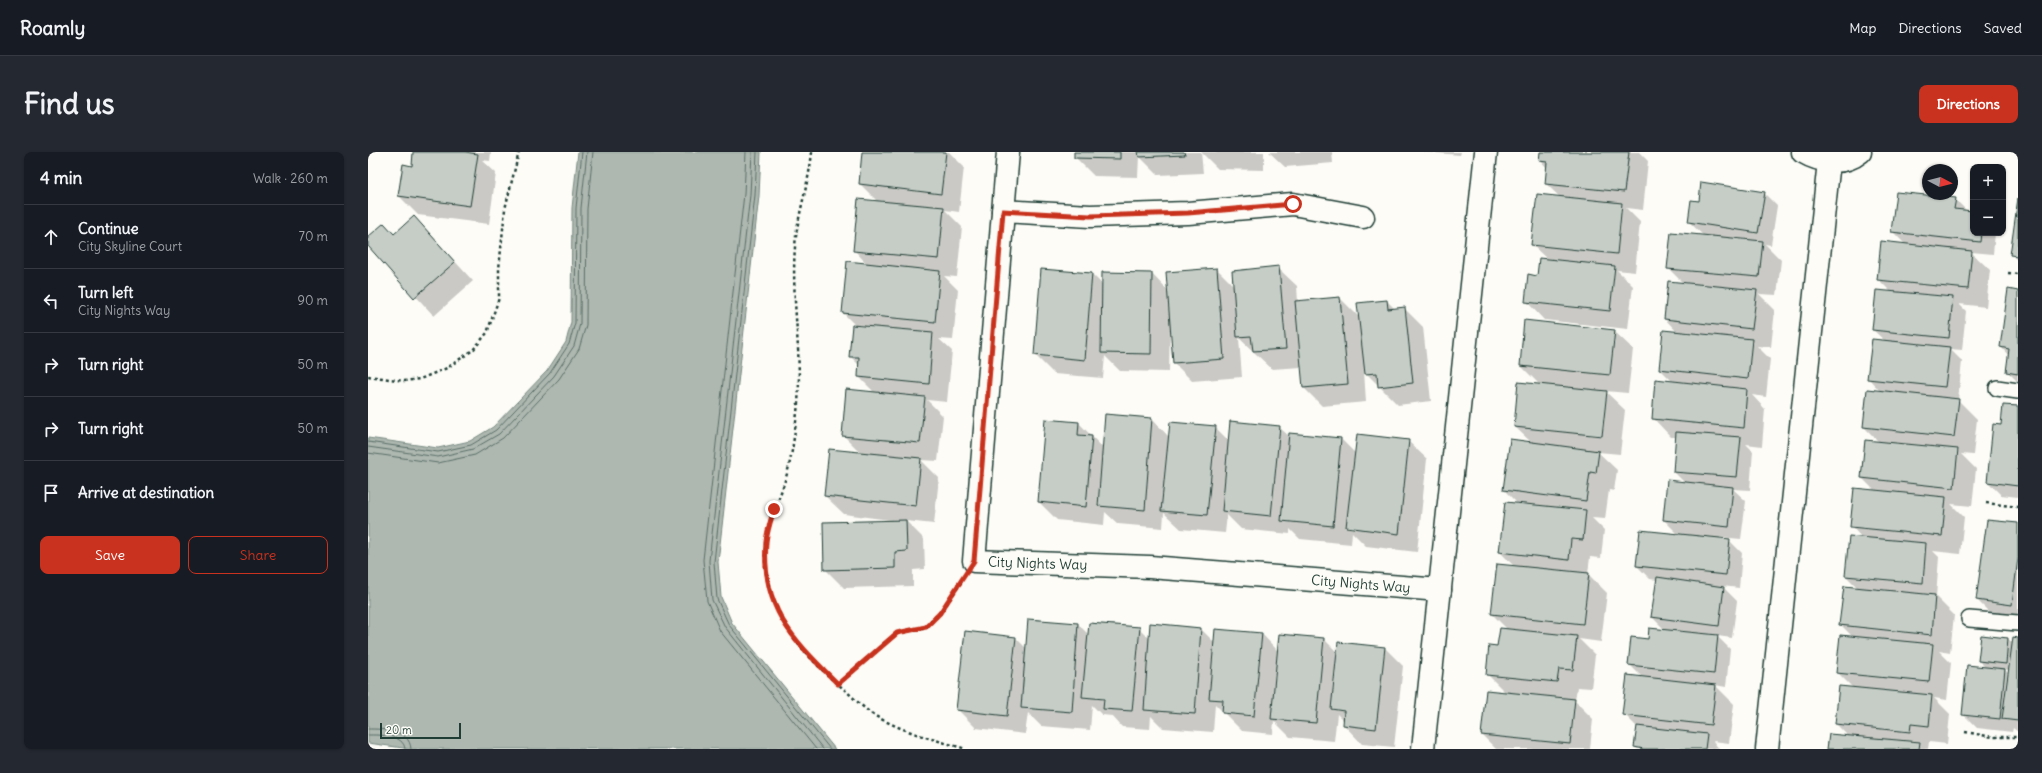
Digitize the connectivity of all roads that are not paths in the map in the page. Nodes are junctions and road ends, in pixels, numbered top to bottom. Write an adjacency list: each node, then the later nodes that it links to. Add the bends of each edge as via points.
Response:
1 (1008, 152): 6 (street, City Nights Way)
2 (1486, 152): 10 (street)
3 (1803, 152): 5 (street, via 1812,158)
4 (1860, 152): 5 (street, via 1844,160)
5 (1829, 161): 14 (street)
6 (1003, 211): 7 (street, via 1090,216 1188,213 1293,204); 10 (street, City Nights Way, via 974,561 1150,567)
7 (1363, 217)
8 (1997, 388): 9 (lane)
9 (2018, 391)
10 (1440, 590): 13 (street)
11 (1969, 619): 12 (lane)
12 (2018, 624)
13 (1423, 749)
14 (1767, 749)

